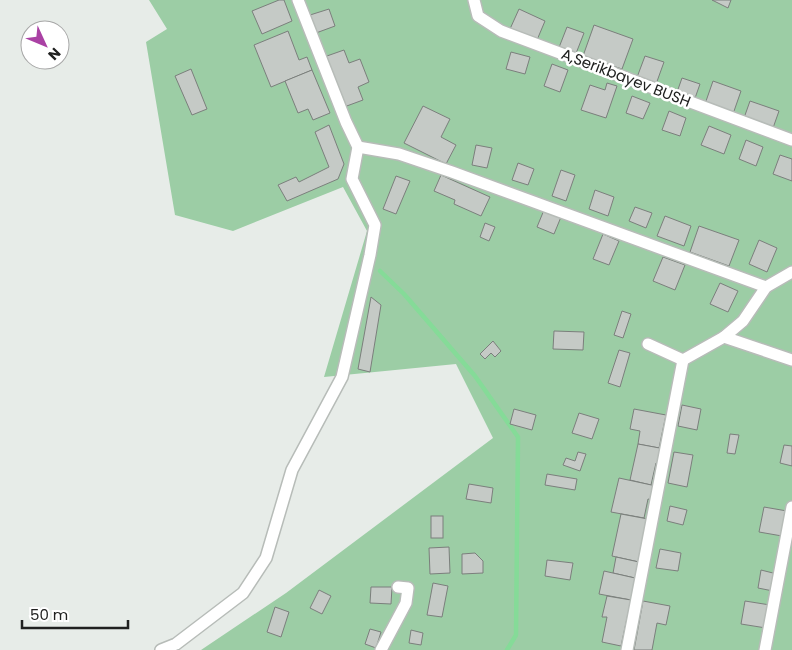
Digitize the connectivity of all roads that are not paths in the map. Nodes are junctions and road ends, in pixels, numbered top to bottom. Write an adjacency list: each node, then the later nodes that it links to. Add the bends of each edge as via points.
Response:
1 (298, 0): 4 (street)
2 (474, 0): 3 (street, A,Serikbayev BUSH, via 478,16 501,31)
3 (792, 140)
4 (358, 147): 6 (street, via 399,154 452,172); 13 (street, via 352,179 375,225 342,377 292,470 266,558 244,593 176,644)
5 (792, 272): 6 (street)
6 (766, 287): 7 (street, via 743,321)
7 (724, 337): 9 (street); 10 (street)
8 (648, 344): 9 (street)
9 (683, 360): 15 (street)
10 (792, 360)
11 (792, 506): 16 (street)
12 (398, 587): 14 (street, via 408,588 406,602)
13 (161, 650)
14 (382, 650)
15 (627, 650)
16 (765, 650)

